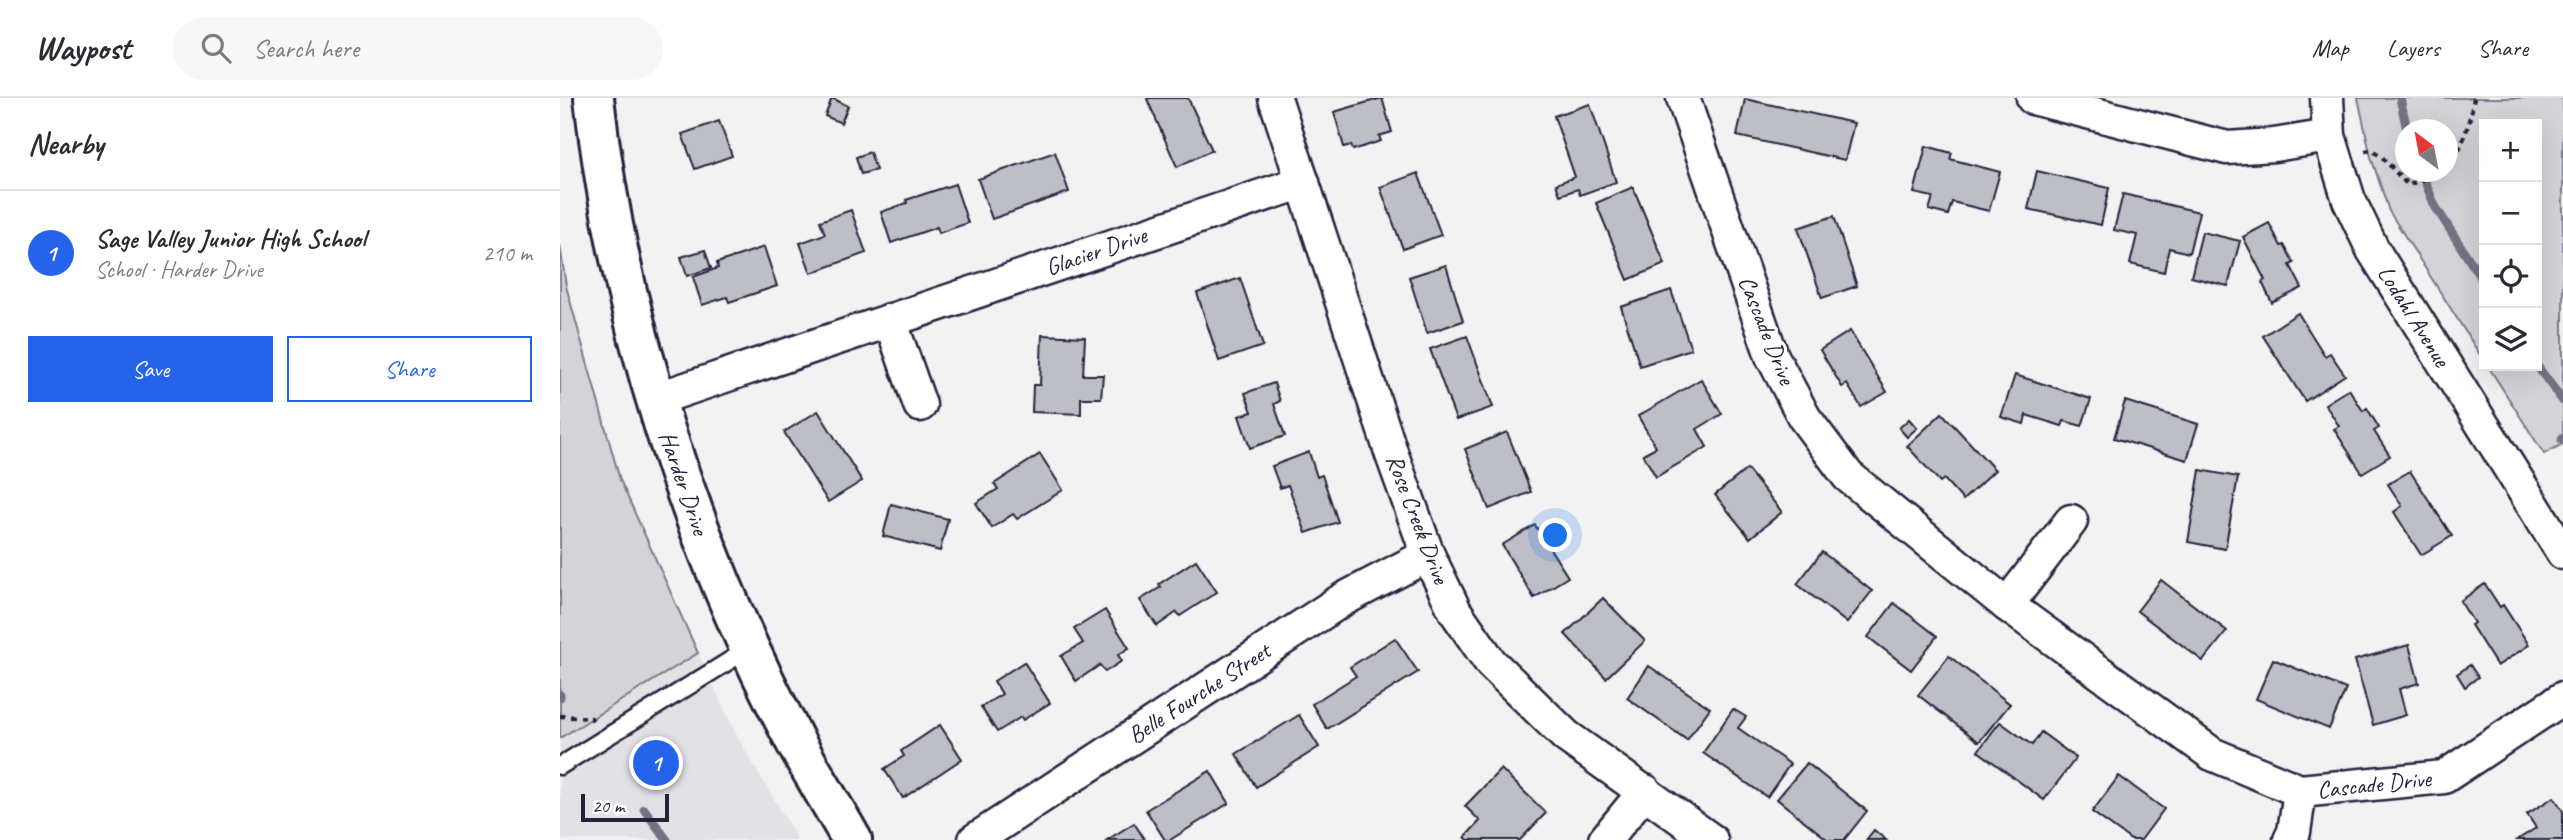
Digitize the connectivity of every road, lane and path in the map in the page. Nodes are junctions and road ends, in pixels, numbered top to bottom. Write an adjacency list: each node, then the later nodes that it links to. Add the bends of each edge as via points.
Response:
1 (594, 98): 13 (street, Harder Drive, via 603,173 626,286)
2 (1275, 98): 11 (street, Rose Creek Drive)
3 (1683, 98): 18 (street, Cascade Drive, via 1772,356 1804,417 1848,476)
4 (2033, 98): 7 (street, via 2227,148)
5 (2327, 98): 7 (street, Lodahl Avenue)
6 (2474, 98): 9 (path)
7 (2329, 136): 16 (street, Lodahl Avenue, via 2349,200 2372,250)
8 (2365, 151): 10 (path, via 2372,150)
9 (2458, 154)
10 (2395, 171)
11 (1303, 182): 12 (street, Glacier Drive); 17 (street, Rose Creek Drive)
12 (890, 320): 13 (street, Glacier Drive); 14 (street)
13 (656, 399): 19 (street, Harder Drive, via 708,552)
14 (920, 405)
15 (2071, 521): 18 (street)
16 (2563, 553)
17 (1428, 555): 22 (street, Rose Creek Drive, via 1455,611 1490,663 1566,736); 25 (street, Belle Fourche Street, via 1342,600)
18 (2007, 605): 23 (street, Cascade Drive, via 2212,754)
19 (750, 648): 21 (lane); 24 (street, Harder Drive, via 794,739)
20 (2563, 698): 23 (street, Cascade Drive, via 2444,777)
21 (560, 766)
22 (1645, 791): 26 (street); 27 (street, Rose Creek Drive)
23 (2300, 791): 28 (street)
24 (852, 840)
25 (975, 840)
26 (1605, 840)
27 (1711, 840)
28 (2290, 840)

